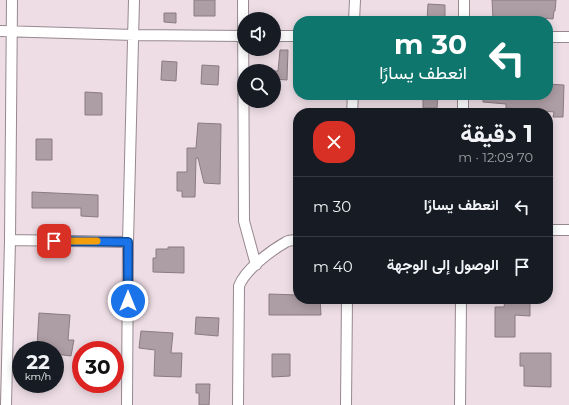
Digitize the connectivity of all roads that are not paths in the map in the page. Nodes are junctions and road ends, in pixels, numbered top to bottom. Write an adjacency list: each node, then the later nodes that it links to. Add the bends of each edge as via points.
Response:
1 (12, 0): 10 (street)
2 (134, 0): 11 (street)
3 (243, 0): 6 (street)
4 (355, 0): 7 (street)
5 (464, 0): 8 (street)
6 (243, 12)
7 (354, 16)
8 (464, 16)
9 (0, 31): 10 (street)
10 (11, 31): 11 (street); 20 (street)
11 (134, 35): 12 (street); 22 (street)
12 (237, 36)
13 (281, 36): 14 (street)
14 (293, 36)
15 (553, 37): 16 (street)
16 (569, 37)
17 (243, 56): 23 (street, via 244,220)
18 (553, 230): 19 (street)
19 (569, 230)
20 (7, 234): 22 (street); 26 (street)
21 (293, 240): 23 (street, via 287,241)
22 (128, 242): 27 (street)
23 (256, 265): 28 (street, via 243,276 239,286)
24 (347, 304): 29 (street)
25 (461, 304): 30 (street)
26 (6, 405)
27 (127, 405)
28 (238, 405)
29 (346, 405)
30 (460, 405)

